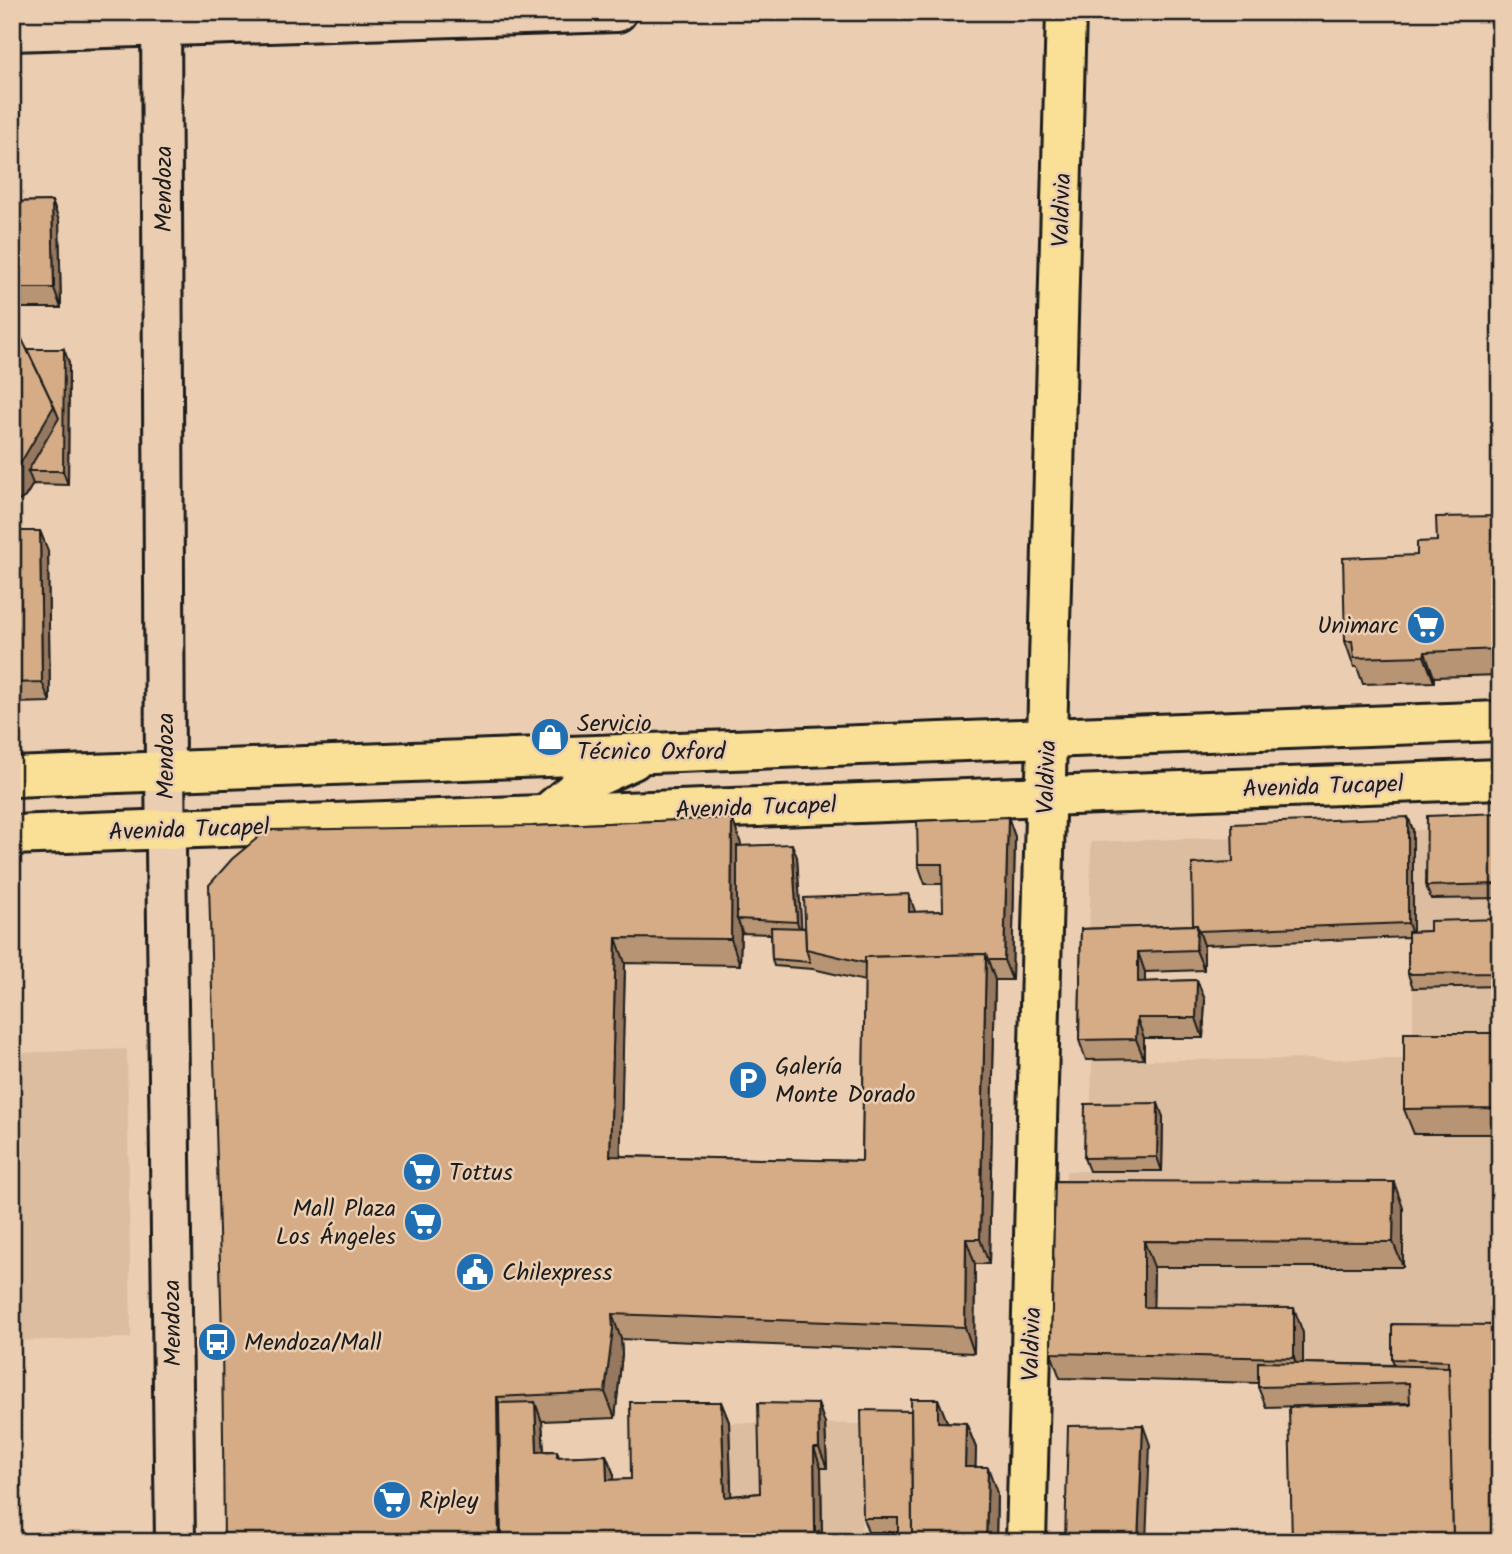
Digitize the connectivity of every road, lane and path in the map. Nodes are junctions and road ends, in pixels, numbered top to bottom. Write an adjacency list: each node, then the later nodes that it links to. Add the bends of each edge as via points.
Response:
1 (617, 12): 3 (main road)
2 (1066, 12): 6 (main road, Valdivia)
3 (162, 20): 4 (main road); 8 (main road, Mendoza)
4 (12, 31)
5 (1500, 721): 6 (main road)
6 (1047, 738): 7 (main road); 11 (main road, Valdivia)
7 (652, 753): 8 (main road); 12 (main road, via 586,782)
8 (165, 771): 9 (main road); 13 (main road, Mendoza)
9 (12, 777)
10 (1500, 779): 11 (main road, Avenida Tucapel)
11 (1045, 796): 12 (main road, Avenida Tucapel); 16 (main road, Valdivia)
12 (545, 815): 13 (main road, Avenida Tucapel)
13 (166, 830): 14 (main road, Avenida Tucapel); 15 (main road, Mendoza)
14 (12, 835)
15 (175, 1542)
16 (1026, 1542)

